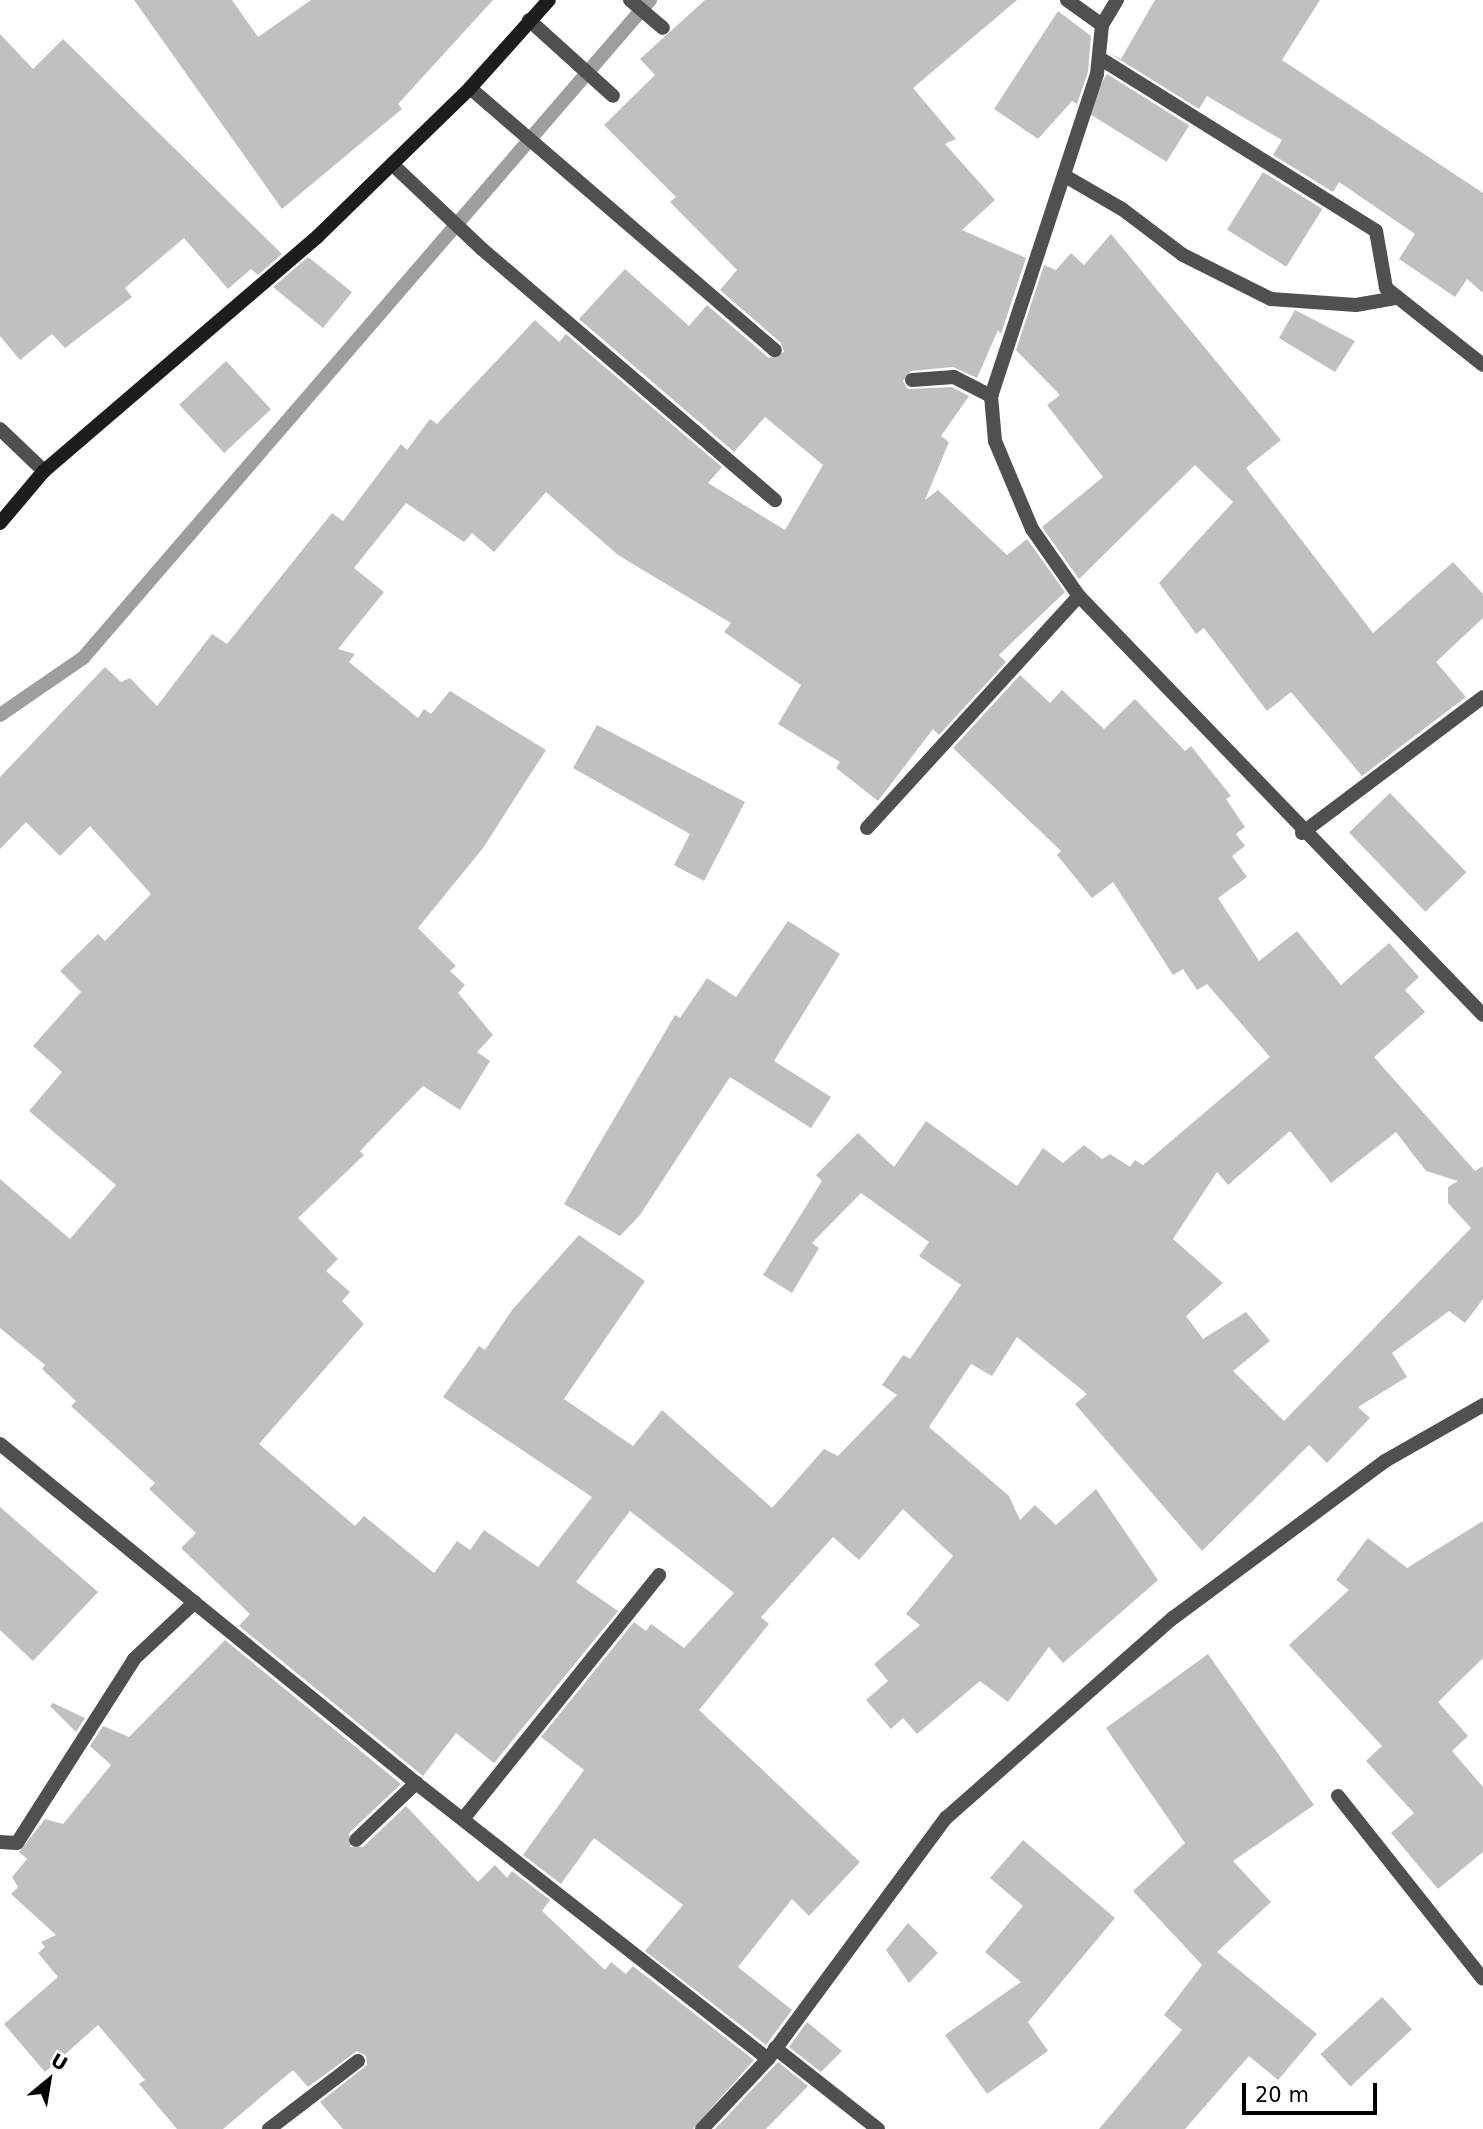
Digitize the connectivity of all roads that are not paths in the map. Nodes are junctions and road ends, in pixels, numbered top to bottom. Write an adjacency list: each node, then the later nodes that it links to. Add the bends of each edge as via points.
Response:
1 (549, 0): 5 (main road)
2 (630, 0): 7 (street)
3 (1067, 0): 6 (street)
4 (1117, 0): 6 (street)
5 (529, 20): 9 (main road); 10 (street)
6 (1102, 24): 8 (street)
7 (659, 25)
8 (1101, 59): 12 (street); 13 (street, via 1376,231 1384,253 1381,279)
9 (470, 88): 11 (main road); 14 (street)
10 (613, 96)
11 (392, 164): 19 (main road, via 318,236); 20 (street, via 482,249)
12 (1065, 176): 13 (street, via 1122,209 1183,255 1271,299 1356,304); 17 (street)
13 (1396, 298): 15 (street)
14 (775, 350)
15 (1483, 365)
16 (912, 380): 17 (street, via 954,377)
17 (991, 396): 22 (street, via 995,441 1032,529)
18 (0, 429): 19 (street)
19 (44, 471): 21 (main road)
20 (775, 500)
21 (0, 523)
22 (1079, 596): 24 (street); 25 (street)
23 (1483, 697): 25 (street)
24 (867, 828)
25 (1302, 833): 26 (street)
26 (1483, 1016)
27 (1483, 1405): 37 (street, via 1385,1461 1173,1618 946,1818)
28 (0, 1444): 30 (street)
29 (659, 1575): 33 (street)
30 (195, 1602): 31 (street); 35 (street, via 134,1659 17,1843)
31 (416, 1783): 33 (street); 34 (street)
32 (1338, 1796): 36 (street)
33 (463, 1819): 37 (street)
34 (356, 1840)
35 (0, 1842)
36 (1483, 1979)
37 (771, 2053): 40 (street); 41 (street)
38 (358, 2061): 39 (street)
39 (269, 2129)
40 (702, 2129)
41 (878, 2129)

